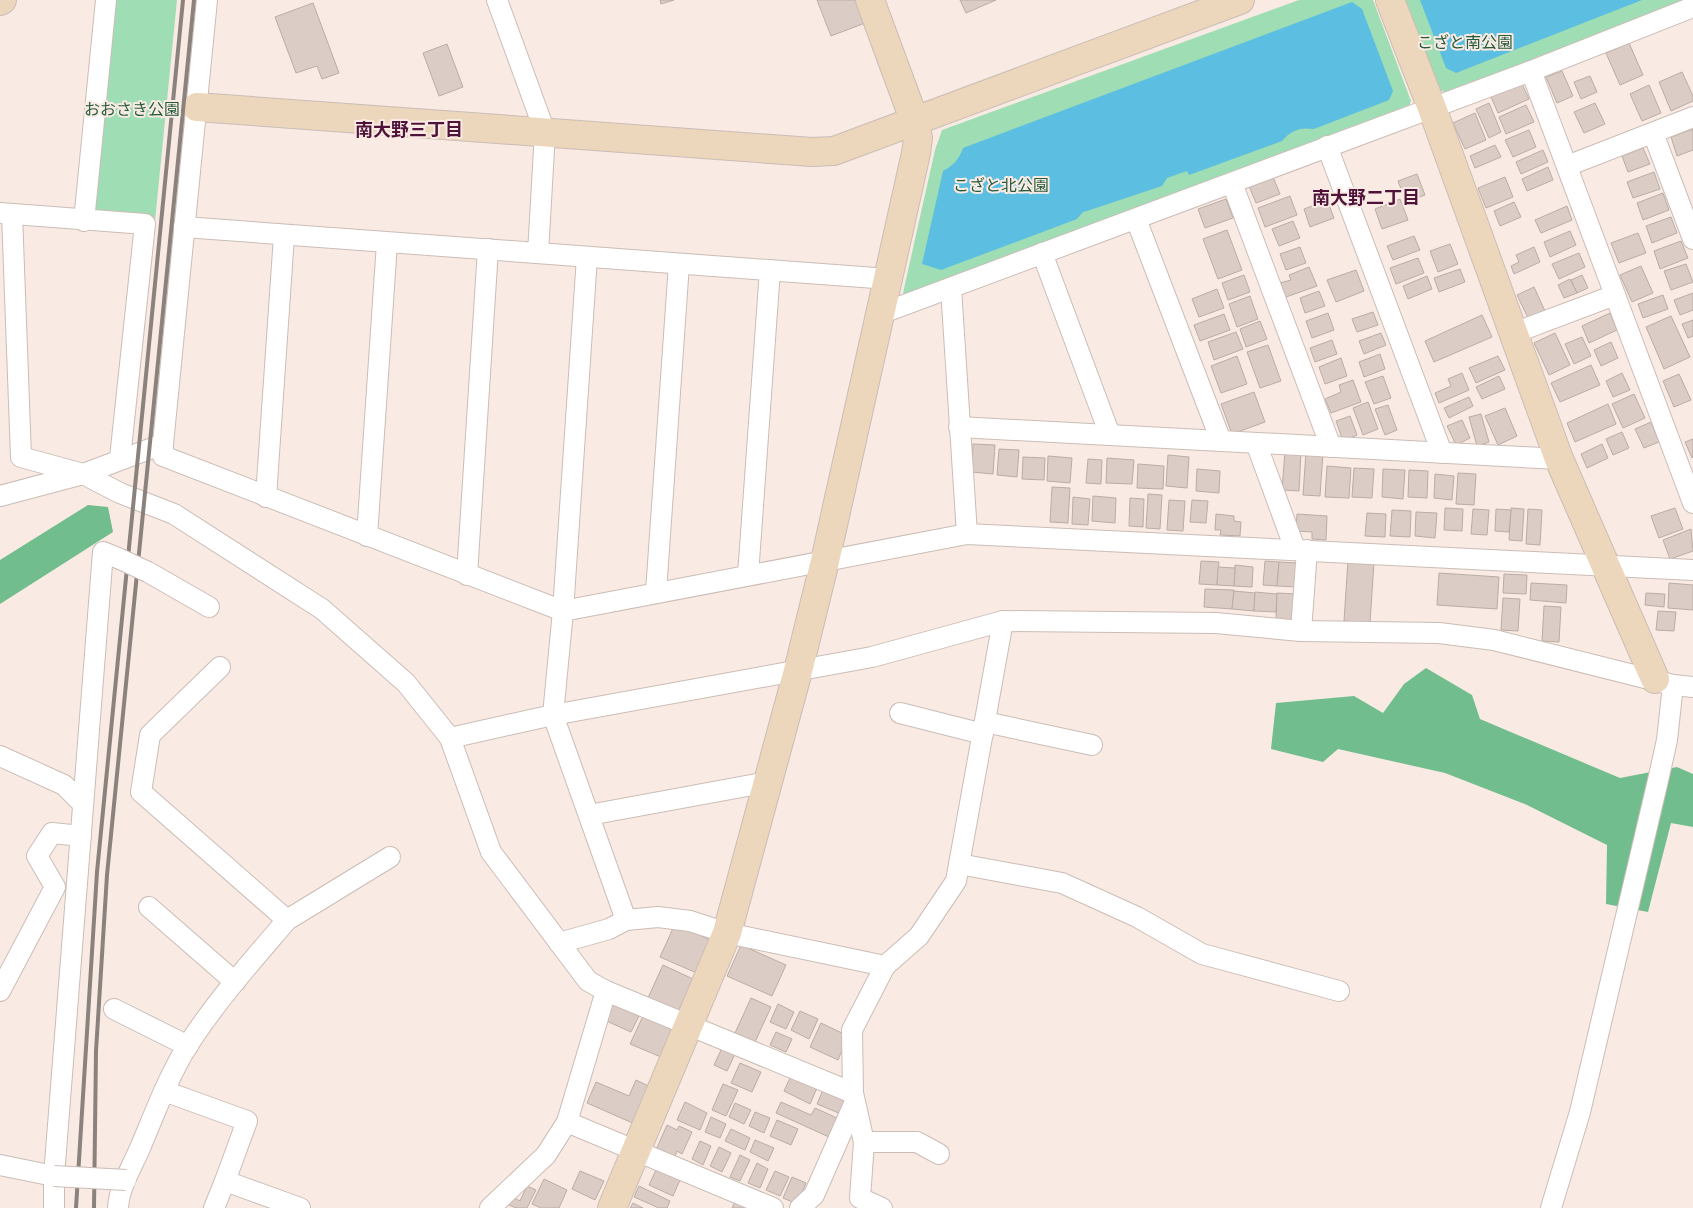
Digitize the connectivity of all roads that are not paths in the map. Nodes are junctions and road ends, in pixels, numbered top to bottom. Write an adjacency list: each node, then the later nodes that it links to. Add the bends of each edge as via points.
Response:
1 (106, 0): 20 (street)
2 (497, 0): 13 (street)
3 (870, 0): 12 (street)
4 (1240, 0): 12 (street)
5 (1390, 0): 10 (street)
6 (210, 2): 9 (street)
7 (1693, 7): 8 (street)
8 (1531, 71): 10 (street); 16 (street)
9 (197, 107): 13 (street); 21 (street)
10 (1432, 108): 15 (street); 35 (street)
11 (1693, 117): 14 (street)
12 (914, 122): 13 (street, via 834,151 812,152); 31 (street, via 918,138 916,152)
13 (545, 132): 26 (street)
14 (1653, 132): 16 (street); 23 (street)
15 (1328, 146): 17 (street); 42 (street)
16 (1567, 166): 33 (street)
17 (1232, 183): 19 (street); 41 (street)
18 (6, 214): 20 (street); 45 (street, via 21,457)
19 (1136, 219): 27 (street); 38 (street)
20 (84, 221): 43 (street, via 145,224)
21 (184, 227): 22 (street); 40 (street)
22 (284, 236): 24 (street); 47 (street)
23 (1693, 239)
24 (387, 243): 25 (street); 50 (street)
25 (488, 250): 26 (street); 55 (street)
26 (538, 253): 28 (street)
27 (1042, 253): 32 (street); 37 (street)
28 (587, 257): 29 (street); 59 (street)
29 (679, 264): 30 (street); 57 (street)
30 (770, 270): 31 (street); 56 (street)
31 (889, 278): 34 (street)
32 (951, 288): 34 (street); 36 (street)
33 (1615, 295): 35 (street); 48 (street)
34 (880, 314): 52 (street)
35 (1514, 333): 44 (street)
36 (960, 427): 37 (street); 49 (street)
37 (1110, 435): 38 (street)
38 (1221, 441): 39 (street)
39 (1256, 443): 41 (street); 51 (street)
40 (164, 444): 43 (street); 47 (street, via 163,456)
41 (1331, 447): 42 (street)
42 (1442, 453): 44 (street)
43 (120, 458): 45 (street)
44 (1559, 459): 53 (street)
45 (83, 474): 46 (street); 69 (street, via 120,493 174,514 322,610 406,683)
46 (0, 496)
47 (266, 497): 50 (street)
48 (1693, 504)
49 (967, 534): 51 (street); 52 (street)
50 (367, 536): 55 (street)
51 (1301, 549): 53 (street); 61 (street)
52 (826, 561): 56 (street); 63 (street)
53 (1607, 567): 54 (street); 64 (street)
54 (1693, 570)
55 (467, 575): 59 (street)
56 (748, 575): 57 (street)
57 (656, 592): 59 (street)
58 (209, 607): 73 (street, bridge, via 148,572 104,552)
59 (563, 610): 67 (street)
60 (1003, 621): 61 (street, via 1216,623); 63 (street, via 872,657); 68 (street)
61 (1301, 631): 64 (street, via 1439,633 1494,640)
62 (220, 666): 79 (street, via 150,735 141,792)
63 (798, 671): 67 (street); 72 (street)
64 (1664, 682): 65 (street); 110 (street, via 1667,740 1580,1112)
65 (1693, 688)
66 (900, 713): 68 (street)
67 (553, 716): 69 (street); 74 (street)
68 (984, 728): 70 (street); 77 (street)
69 (450, 738): 82 (street, via 491,852)
70 (1092, 745)
71 (0, 756): 73 (street, via 64,785)
72 (768, 782): 74 (street); 81 (street)
73 (83, 804): 75 (street)
74 (589, 815): 80 (street)
75 (81, 836): 85 (street, via 52,833 37,856 54,887); 98 (street)
76 (390, 857): 79 (street)
77 (959, 864): 83 (street, via 956,881 919,936); 87 (street, via 1062,884 1137,917 1202,954)
78 (149, 907): 84 (street)
79 (287, 920): 84 (street)
80 (626, 920): 81 (street, via 658,917 690,921); 82 (street, via 609,929)
81 (727, 933): 83 (street); 89 (street)
82 (559, 943): 86 (street, via 588,981)
83 (885, 966): 92 (street, via 852,1030)
84 (235, 982): 90 (street)
85 (0, 990)
86 (606, 991): 89 (street); 93 (street)
87 (1339, 991)
88 (114, 1009): 90 (street)
89 (688, 1025): 92 (street); 95 (street)
90 (188, 1046): 91 (street)
91 (164, 1091): 99 (street); 100 (street, via 247,1121)
92 (854, 1099): 94 (street); 108 (street, via 814,1195)
93 (567, 1122): 95 (street); 105 (street, via 546,1155)
94 (864, 1142): 96 (street, via 917,1142); 109 (street, via 860,1198)
95 (635, 1150): 106 (street); 107 (street)
96 (939, 1154)
97 (0, 1165): 98 (street)
98 (54, 1176): 99 (street, bridge); 101 (street)
99 (126, 1180): 102 (street, via 118,1198)
100 (225, 1181): 103 (street); 104 (street)
101 (54, 1208)
102 (118, 1208)
103 (214, 1208)
104 (300, 1208)
105 (490, 1208)
106 (612, 1208)
107 (772, 1208)
108 (800, 1208)
109 (882, 1208)
110 (1551, 1208)

